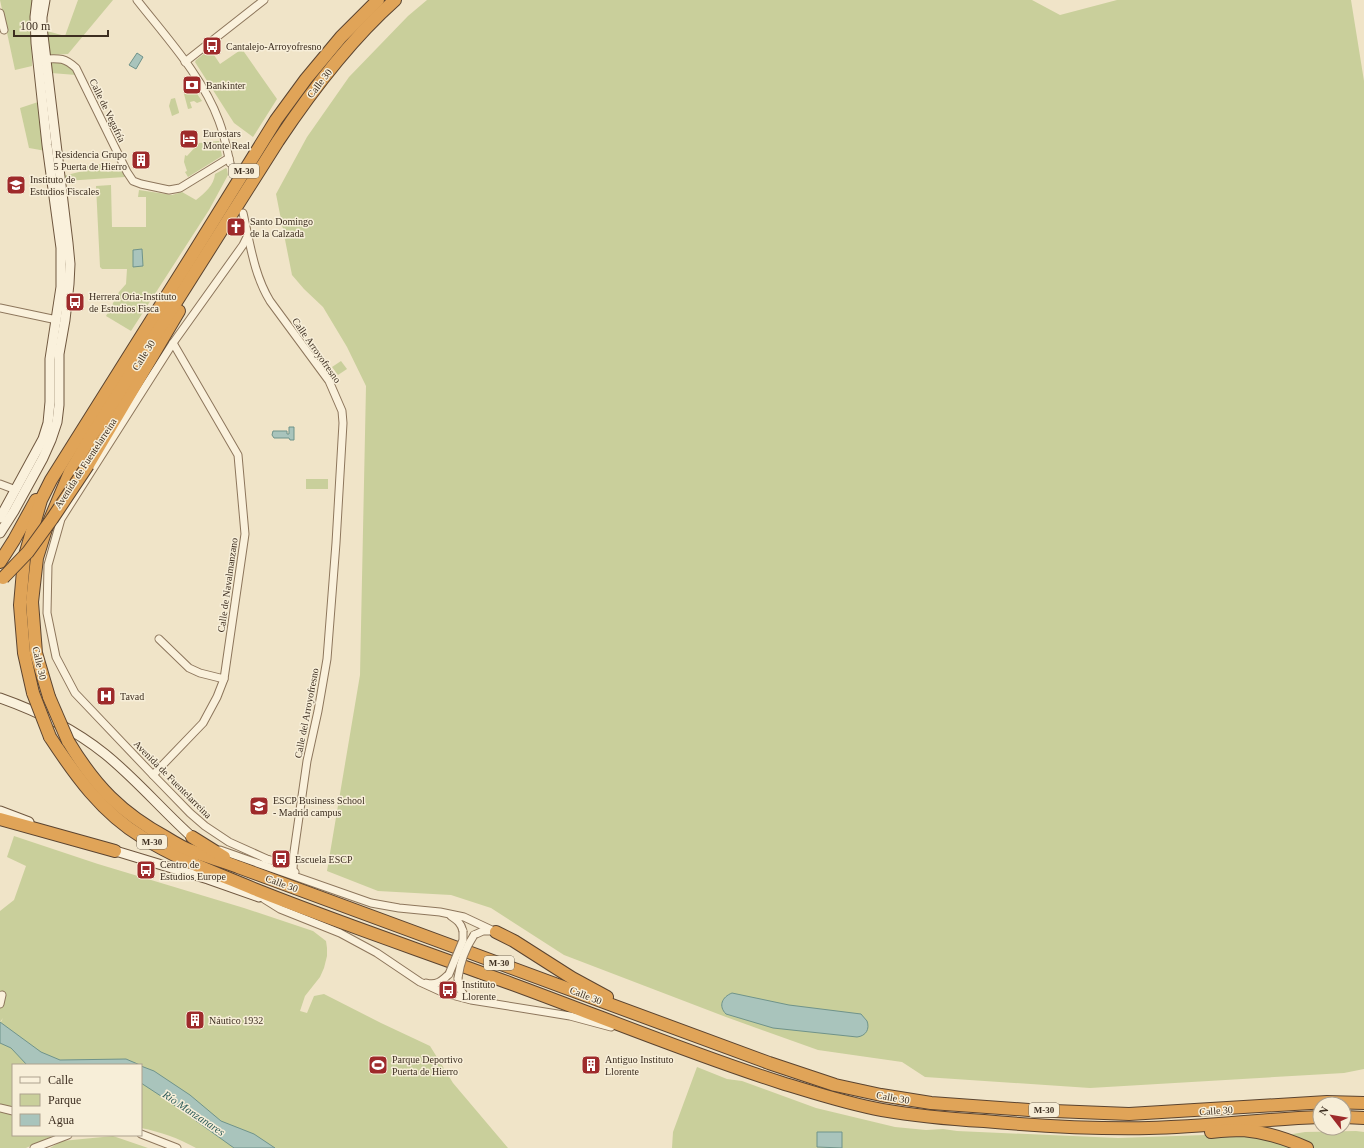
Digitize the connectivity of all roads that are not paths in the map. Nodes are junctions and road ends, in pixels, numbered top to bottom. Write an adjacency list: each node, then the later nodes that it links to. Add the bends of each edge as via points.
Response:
1 (37, 0): 18 (main road, via 36,43 62,259 62,287)
2 (45, 0): 11 (main road, via 42,17)
3 (137, 0): 8 (street)
4 (141, 0): 8 (street)
5 (264, 0): 12 (street)
6 (378, 0): 20 (highway, Calle 30 / M-30, via 341,37 276,120)
7 (395, 0): 13 (highway, Calle 30 / M-30, via 354,41 309,95 278,141)
8 (144, 9): 12 (street)
9 (0, 14): 10 (street)
10 (4, 30)
11 (45, 59): 12 (street, Calle de Vegafría, via 58,58 69,61 76,68 133,181 169,190 180,188 230,160 219,122); 24 (main road, via 70,264 68,301 59,354 58,413 47,449)
12 (186, 62)
13 (241, 208): 14 (street, Calle Arroyofresno); 27 (highway, bridge, via 88,465 28,552); 40 (highway, Calle 30 / M-30, bridge, via 70,472 37,558 32,602 36,653 49,697 68,741 94,781 127,813 147,827 190,851)
14 (248, 235): 15 (street, Calle Arroyofresno); 16 (street, Avenida de Fuentelarreina)
15 (250, 247): 16 (street); 26 (street, Calle Arroyofresno, via 262,288 329,381 342,411)
16 (238, 251): 19 (street, Avenida de Fuentelarreina)
17 (0, 308): 18 (street)
18 (57, 320): 22 (main road, via 50,359 48,423 43,439)
19 (173, 343): 29 (street, Calle de Navalmanzano, via 238,455 245,534); 31 (street, Avenida de Fuentelarreina, via 61,519 48,565 47,613 56,657 75,693)
20 (51, 480): 25 (highway); 44 (highway, Calle 30 / M-30, bridge, via 41,500 24,559 20,605 23,646 33,693 50,736 84,786 104,807 136,833 186,860)
21 (0, 484): 22 (street)
22 (16, 490): 23 (main road)
23 (0, 518)
24 (0, 533)
25 (0, 562)
26 (334, 578): 36 (street, Calle del Arroyofresno, via 327,659 307,761)
27 (2, 579)
28 (159, 639): 29 (street, via 189,668)
29 (224, 679): 31 (street, Calle de Navalmanzano, via 203,723)
30 (0, 698): 34 (main road, via 68,729 92,744)
31 (153, 775): 38 (street, Avenida de Fuentelarreina, via 205,826 229,842)
32 (0, 811): 35 (main road)
33 (0, 819): 35 (highway)
34 (192, 837): 37 (street); 40 (highway)
35 (115, 851): 43 (main road)
36 (294, 852): 39 (street, Calle del Arroyofresno); 41 (street, Calle del Arroyofresno)
37 (229, 853): 38 (street, Avenida de Fuentelarreina); 42 (street)
38 (269, 860): 39 (street, Avenida de Fuentelarreina)
39 (286, 865): 41 (street, Avenida de Fuentelarreina)
40 (238, 867): 53 (highway, Calle 30 / M-30)
41 (293, 869): 42 (street, Avenida de Fuentelarreina)
42 (304, 878): 45 (street, via 372,903)
43 (264, 898): 44 (highway); 47 (street, via 280,909 340,933 372,950)
44 (288, 902): 52 (highway, Calle 30 / M-30)
45 (440, 912): 46 (street, via 464,917); 47 (street, bridge, via 459,922 462,926 463,940 449,974 443,980 436,984)
46 (496, 932): 49 (street, bridge, via 483,931 474,935 459,970 458,985); 53 (highway, via 604,996 662,1018)
47 (420, 982): 49 (street, via 444,993)
48 (2, 995): 50 (street)
49 (471, 1000): 51 (street, via 570,1016)
50 (0, 1004)
51 (611, 1027): 52 (highway)
52 (638, 1032): 60 (highway, Calle 30 / M-30, via 757,1075 830,1098 881,1110 934,1118 1036,1126)
53 (684, 1032): 54 (highway, Calle 30 / M-30, via 835,1084 931,1103 1129,1114 1320,1103)
54 (1364, 1104)
55 (0, 1108): 56 (street)
56 (12, 1111)
57 (1312, 1117): 60 (highway, Calle 30 / M-30)
58 (1352, 1117): 59 (highway)
59 (1364, 1118)
60 (1150, 1128): 65 (highway, via 1170,1133 1242,1130 1270,1135)
61 (142, 1134): 64 (street)
62 (65, 1136): 63 (street)
63 (34, 1148)
64 (177, 1148)
65 (1307, 1148)

